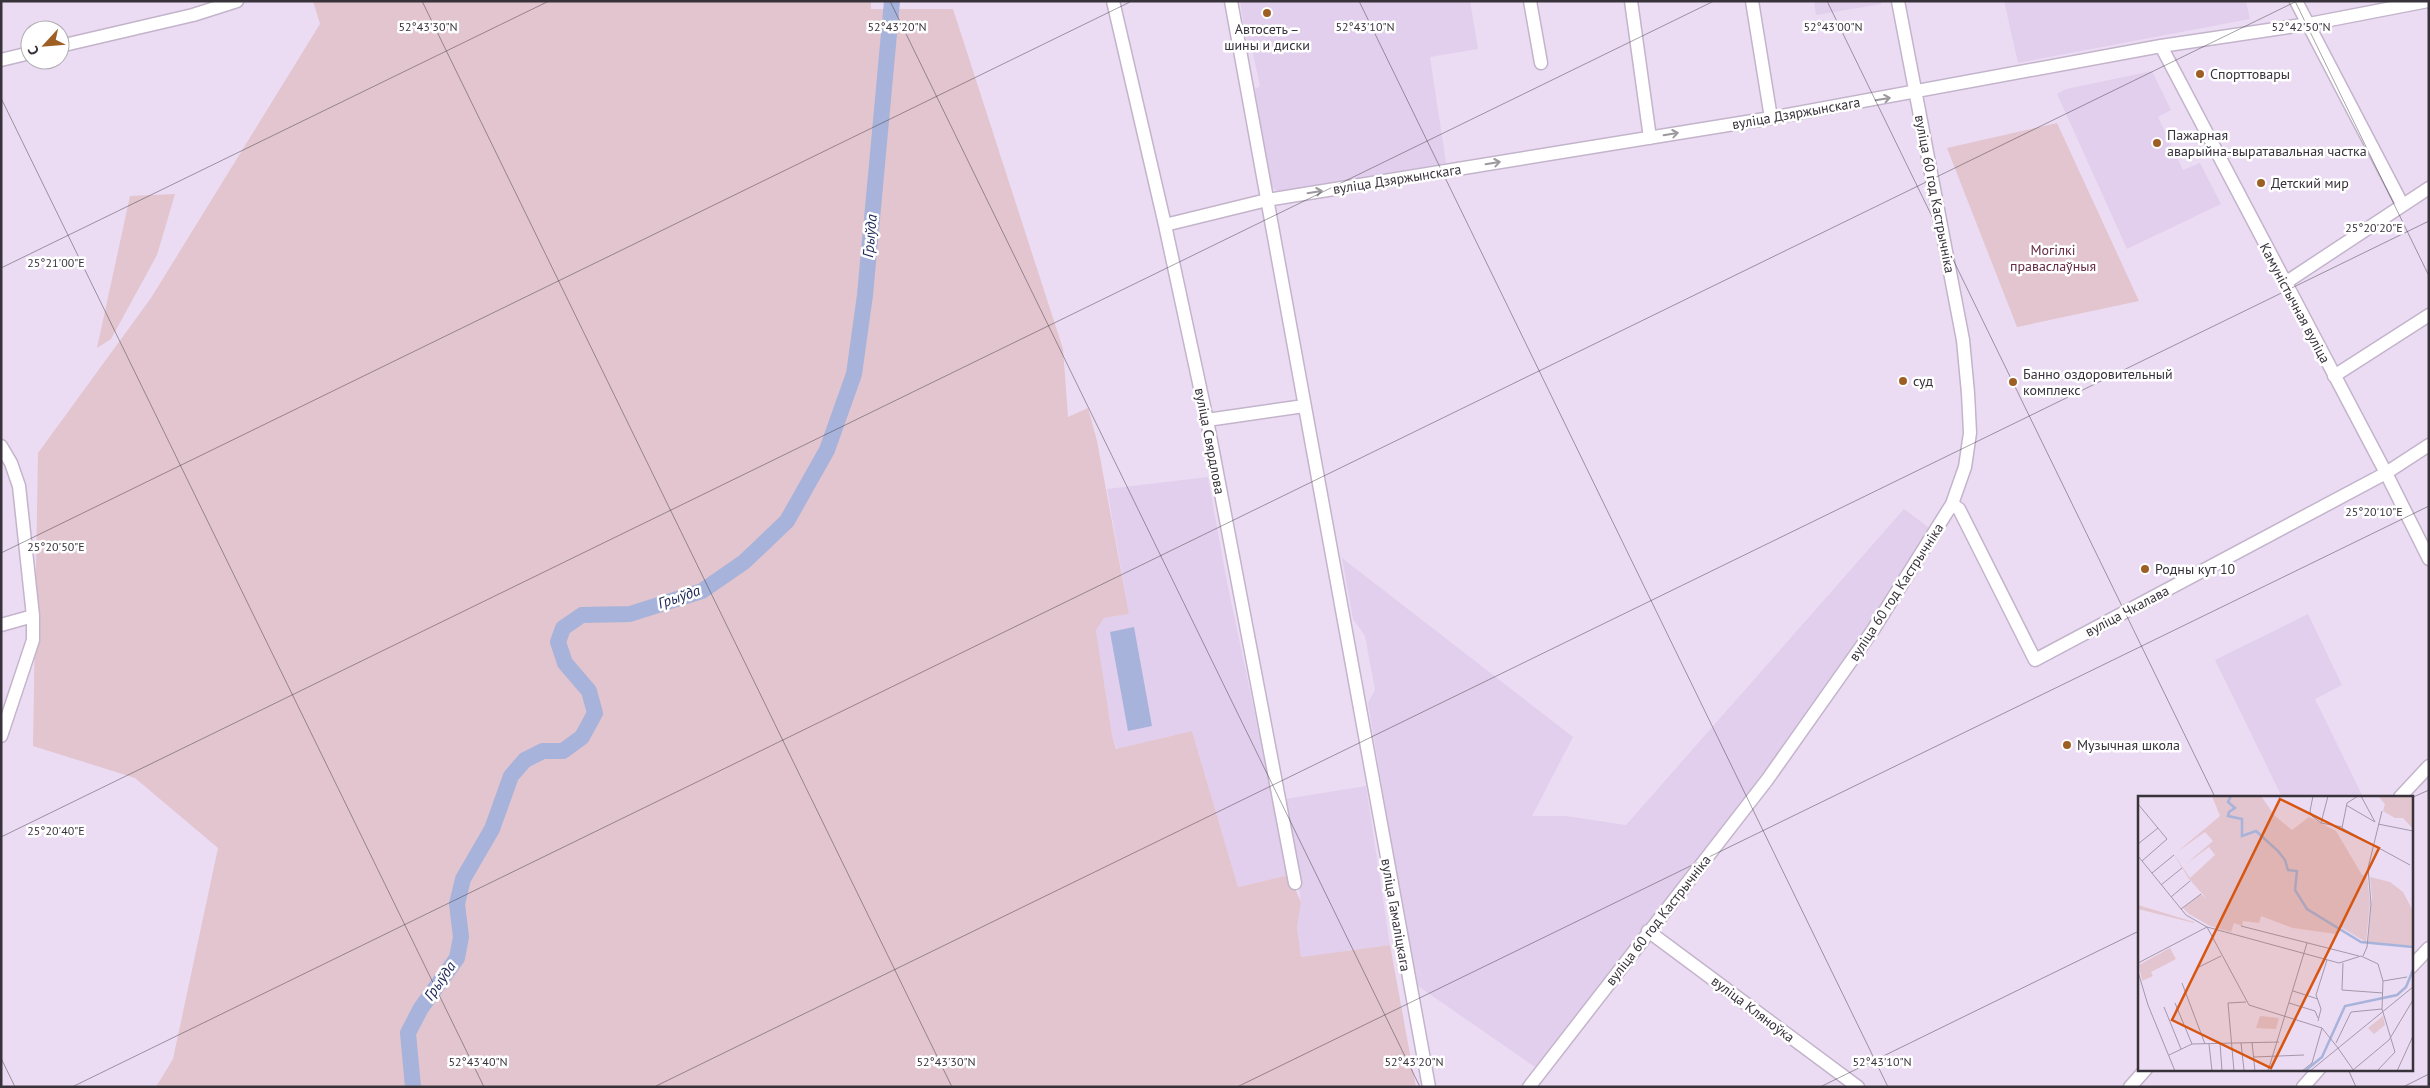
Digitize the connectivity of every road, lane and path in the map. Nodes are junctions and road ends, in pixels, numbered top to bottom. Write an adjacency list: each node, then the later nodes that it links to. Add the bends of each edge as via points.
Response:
1 (237, 1): 11 (street, via 193,15)
2 (1113, 1): 22 (street, вуліца Свярдлова)
3 (1231, 1): 20 (street)
4 (1530, 1): 15 (street)
5 (1631, 1): 18 (street)
6 (1752, 1): 17 (street)
7 (1898, 1): 16 (street, вуліца 60 год Кастрычніка)
8 (2296, 1): 10 (street)
9 (2428, 1): 10 (street, вуліца Дзяржынскага)
10 (2308, 24): 12 (street, вуліца Дзяржынскага); 21 (street)
11 (70, 44)
12 (2161, 46): 16 (street, вуліца Дзяржынскага); 23 (street, Камуністычная вуліца)
13 (20, 55): 14 (street)
14 (1, 60)
15 (1541, 63)
16 (1916, 93): 17 (street, вуліца Дзяржынскага, one-way to 16); 31 (street, вуліца 60 год Кастрычніка, via 1963,340 1968,393 1970,433 1965,467)
17 (1771, 118): 18 (street, вуліца Дзяржынскага, one-way to 17)
18 (1650, 138): 20 (street, вуліца Дзяржынскага, one-way to 18)
19 (2429, 188): 21 (street)
20 (1267, 200): 22 (street, вуліца Дзяржынскага); 26 (street)
21 (2402, 204): 23 (street)
22 (1165, 225): 27 (street, вуліца Свярдлова)
23 (2285, 283): 25 (street, Камуністычная вуліца)
24 (2429, 315): 25 (street)
25 (2334, 376): 30 (street, Камуністычная вуліца)
26 (1304, 406): 27 (street); 44 (street, вуліца Гамаліцкага)
27 (1206, 420): 38 (street, вуліца Свярдлова)
28 (2429, 445): 30 (street, вуліца Чкалава)
29 (1, 446): 33 (street, via 19,486)
30 (2386, 473): 31 (street, вуліца Чкалава, via 2035,660 1959,509); 32 (street, Камуністычная вуліца)
31 (1952, 504): 39 (street, вуліца 60 год Кастрычніка, via 1906,580 1833,688 1756,794)
32 (2429, 559)
33 (33, 616): 34 (street); 35 (street, via 33,640)
34 (1, 625)
35 (1, 736)
36 (2429, 766): 37 (street)
37 (2401, 796)
38 (1295, 882)
39 (1648, 930): 45 (street, вуліца 60 год Кастрычніка); 46 (street, вуліца Кляноўка)
40 (2429, 948): 41 (street)
41 (2412, 967)
42 (2145, 1070): 47 (street)
43 (2318, 1070): 48 (street)
44 (1429, 1087)
45 (1529, 1087)
46 (1858, 1087)
47 (2130, 1087)
48 (2304, 1087)

